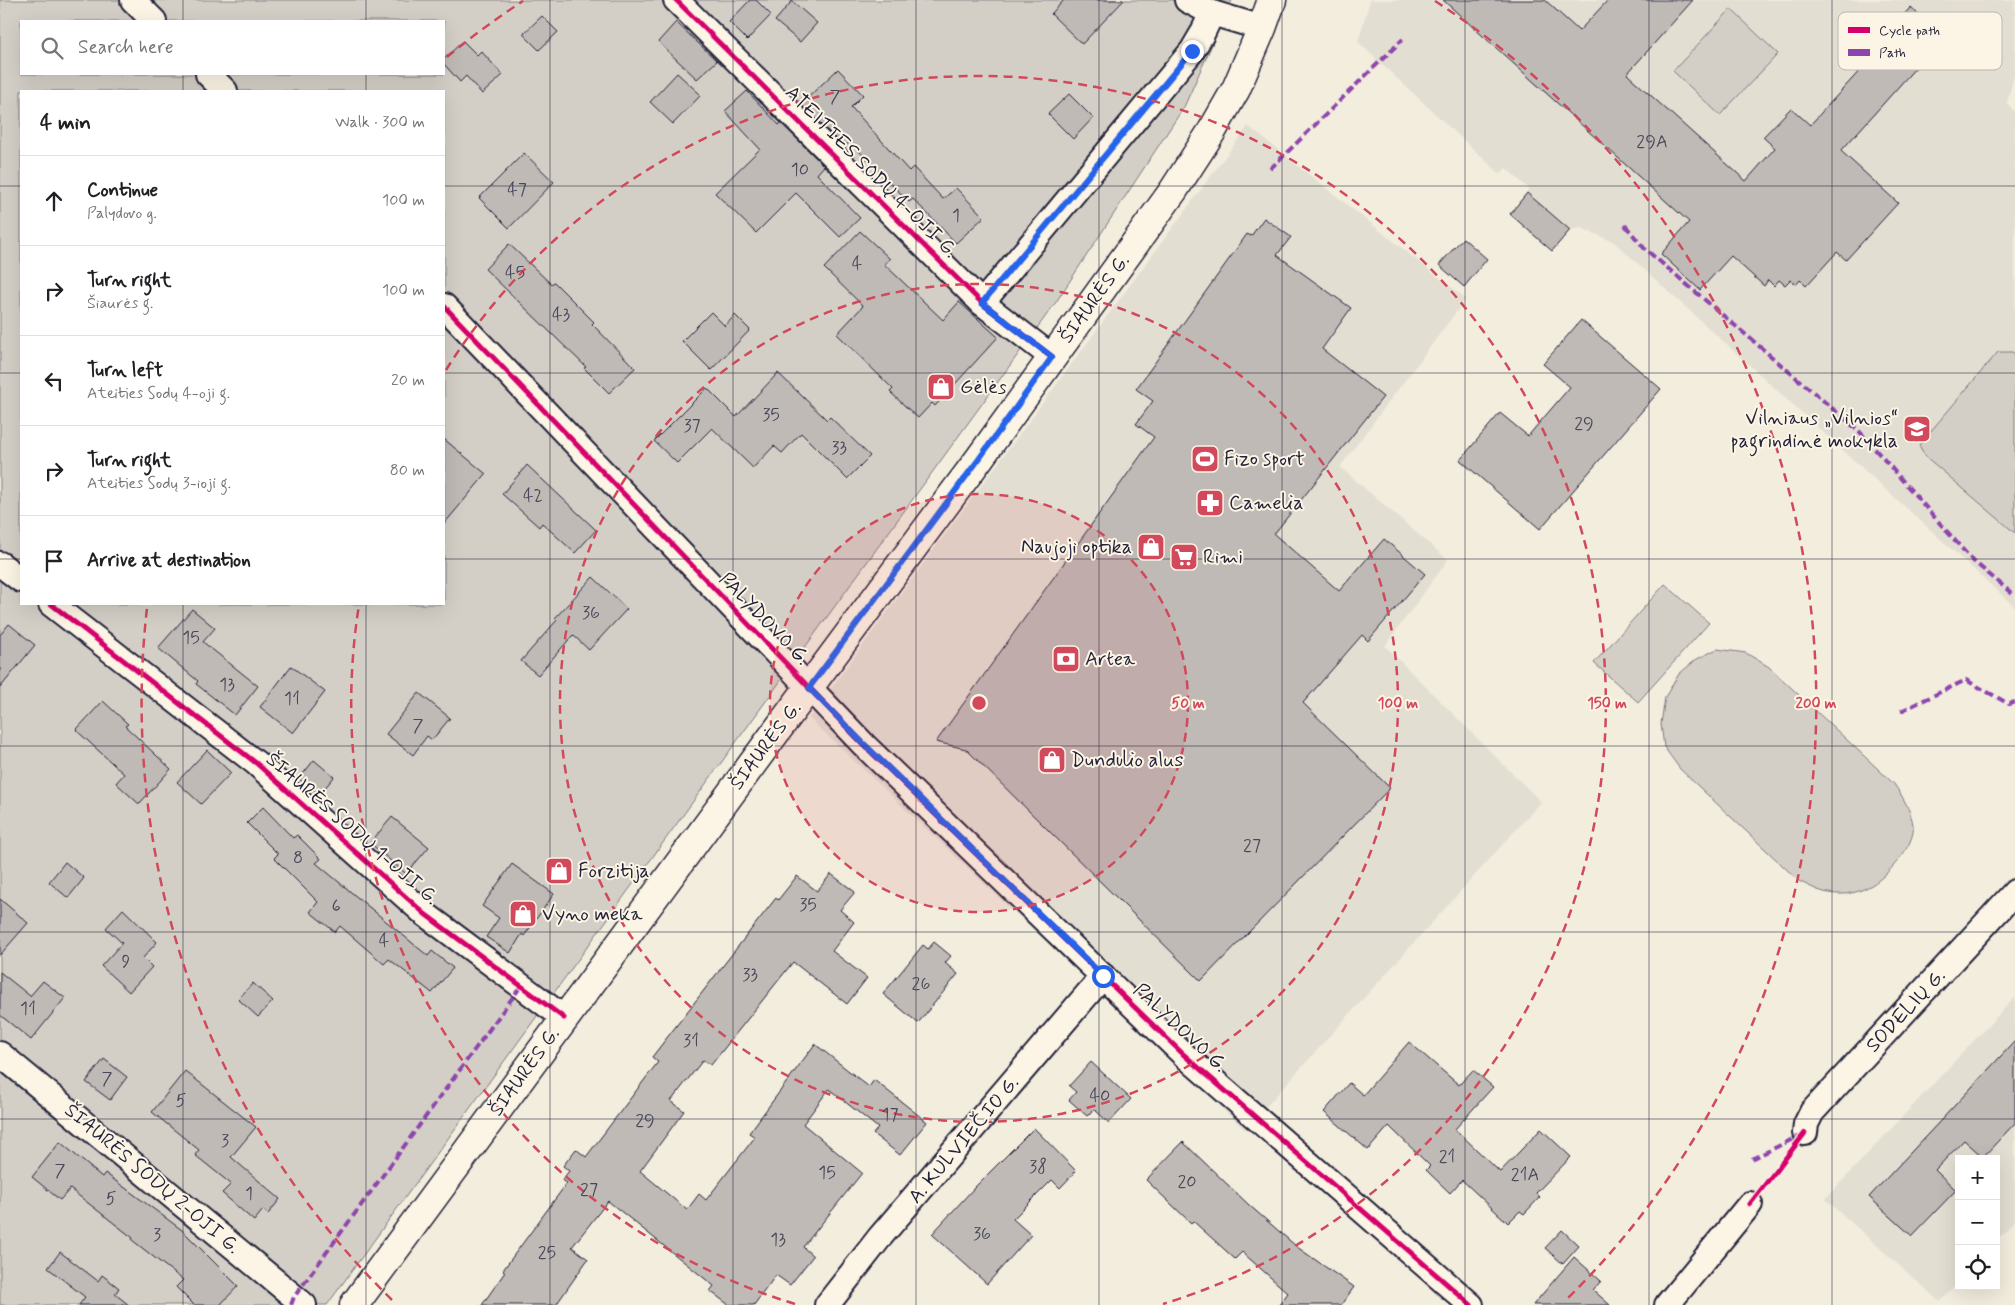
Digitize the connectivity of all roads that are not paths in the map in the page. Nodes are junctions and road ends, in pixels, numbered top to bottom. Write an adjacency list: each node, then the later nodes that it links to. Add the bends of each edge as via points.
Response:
1 (133, 0): 6 (street)
2 (676, 0): 10 (street, ATEITIES SODŲ 4-OJI G.)
3 (1187, 0): 5 (street)
4 (1272, 0): 7 (main road, ŠIAURĖS G.)
5 (1212, 13): 7 (street); 10 (street, via 1192,51)
6 (153, 20)
7 (1262, 28): 12 (main road, ŠIAURĖS G., via 1236,89 1212,131)
8 (209, 75): 9 (street)
9 (224, 90)
10 (982, 303): 12 (street, ATEITIES SODŲ 4-OJI G.)
11 (445, 307): 16 (street, PALYDOVO G.)
12 (1052, 357): 16 (main road, ŠIAURĖS G.)
13 (0, 564): 14 (street)
14 (20, 579)
15 (52, 605): 19 (street, ŠIAURĖS SODŲ 1-OJI G., via 256,763 425,914)
16 (809, 688): 18 (street, PALYDOVO G.); 19 (main road, ŠIAURĖS G.)
17 (2015, 892): 21 (street, SODELIŲ G., via 1812,1112)
18 (1103, 976): 25 (street, A. KULVIEČIO G., via 880,1237); 26 (street, PALYDOVO G., via 1183,1054)
19 (564, 1018): 24 (main road, ŠIAURĖS G.)
20 (0, 1054): 23 (street, ŠIAURĖS SODŲ 2-OJI G.)
21 (1805, 1133)
22 (1750, 1204): 27 (street)
23 (304, 1305)
24 (354, 1305)
25 (827, 1305)
26 (1471, 1305)
27 (1668, 1305)

